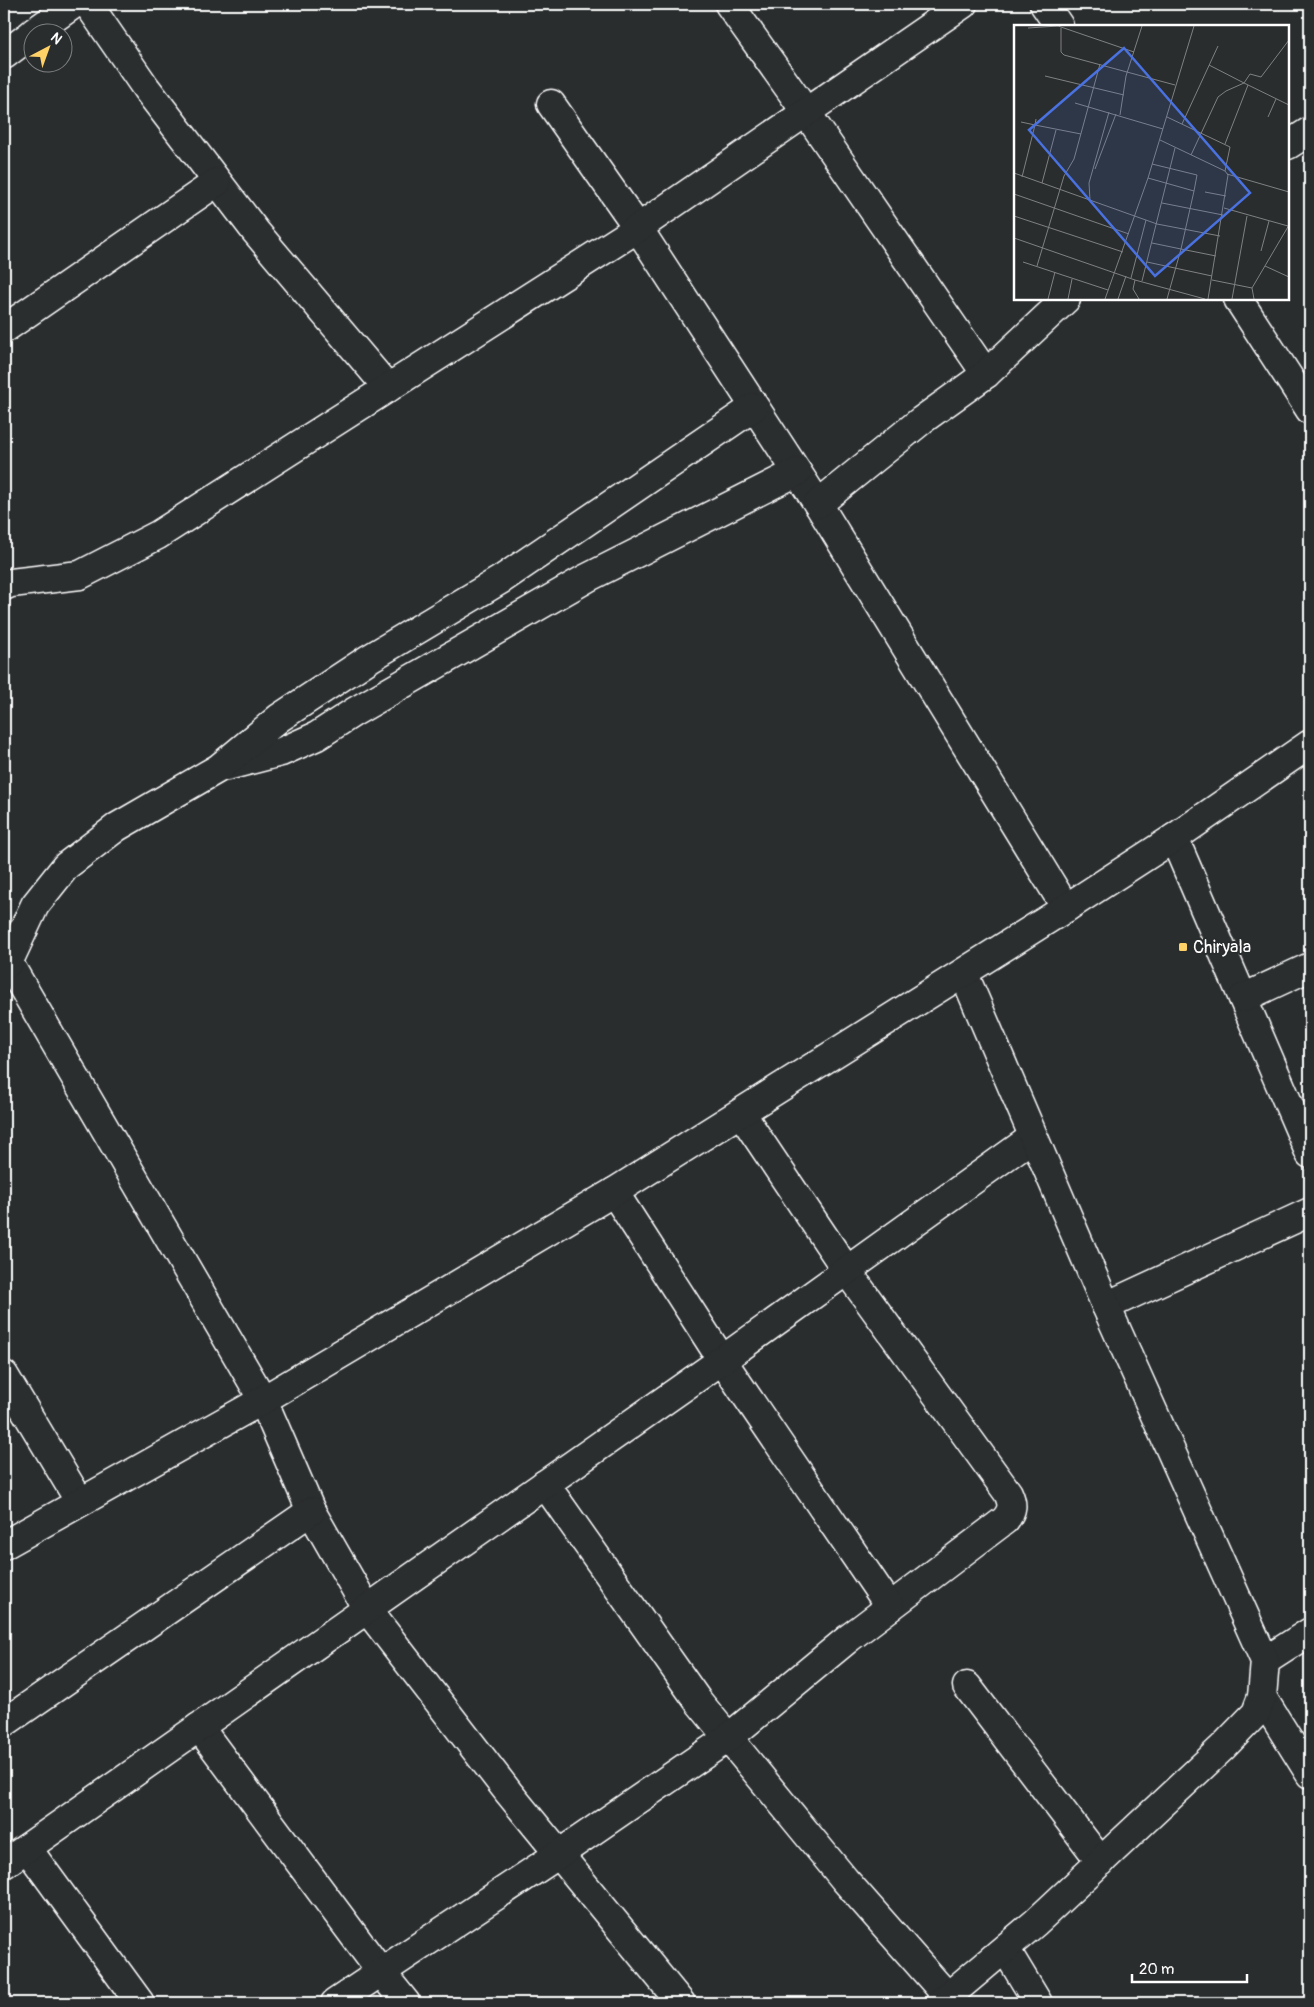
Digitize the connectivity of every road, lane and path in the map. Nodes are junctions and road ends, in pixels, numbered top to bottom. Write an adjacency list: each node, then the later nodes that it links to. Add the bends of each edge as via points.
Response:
1 (74, 4): 6 (street)
2 (88, 4): 14 (street)
3 (730, 4): 11 (street)
4 (963, 4): 11 (street)
5 (1044, 4): 7 (street)
6 (49, 22)
7 (1058, 25)
8 (22, 41): 9 (street)
9 (4, 55)
10 (551, 104): 15 (street)
11 (806, 112): 15 (street); 19 (street)
12 (1310, 132): 13 (street)
13 (1289, 144)
14 (217, 182): 18 (street); 20 (street)
15 (638, 228): 20 (street); 21 (street)
16 (1065, 300): 19 (street)
17 (1239, 300): 22 (street)
18 (4, 329)
19 (986, 374): 24 (street, via 922,420)
20 (388, 388): 25 (street, via 158,535 80,575)
21 (754, 406): 23 (street); 27 (street, via 502,578 279,718)
22 (1310, 410)
23 (797, 472): 24 (street); 27 (street, via 587,578 317,736 281,752)
24 (818, 504): 29 (street)
25 (4, 586)
26 (1310, 744): 28 (street)
27 (219, 768): 30 (street, via 117,827 66,866 34,905)
28 (1174, 838): 29 (street); 33 (street)
29 (1066, 908): 32 (street)
30 (6, 959): 43 (street)
31 (1310, 967): 33 (street)
32 (964, 974): 34 (street); 35 (street)
33 (1243, 998): 36 (street)
34 (741, 1113): 37 (street); 39 (street)
35 (1033, 1137): 39 (street); 40 (street)
36 (1310, 1154)
37 (614, 1192): 41 (street); 43 (street)
38 (1310, 1212): 40 (street)
39 (847, 1271): 41 (street); 48 (street, via 1008,1493 1012,1503 1011,1512 1004,1520)
40 (1106, 1306): 51 (street)
41 (722, 1360): 44 (street); 48 (street)
42 (4, 1374): 45 (street)
43 (263, 1400): 45 (street); 46 (street)
44 (545, 1484): 49 (street); 56 (street)
45 (80, 1502): 47 (street)
46 (311, 1511): 49 (street); 54 (street)
47 (4, 1545)
48 (890, 1607): 56 (street)
49 (367, 1609): 55 (street); 59 (street)
50 (1310, 1632): 51 (street)
51 (1265, 1661): 53 (street)
52 (967, 1686): 60 (street)
53 (1262, 1697): 57 (street); 60 (street, via 1256,1714)
54 (4, 1723)
55 (199, 1727): 58 (street); 63 (street)
56 (728, 1738): 59 (street); 64 (street)
57 (1310, 1774)
58 (27, 1848): 61 (street); 65 (street)
59 (560, 1854): 63 (street); 68 (street)
60 (1101, 1862): 62 (street)
61 (4, 1864)
62 (1006, 1950): 64 (street); 69 (street)
63 (381, 1972): 66 (street); 67 (street)
64 (944, 2000)
65 (140, 2003)
66 (335, 2003)
67 (406, 2003)
68 (681, 2003)
69 (1038, 2003)

